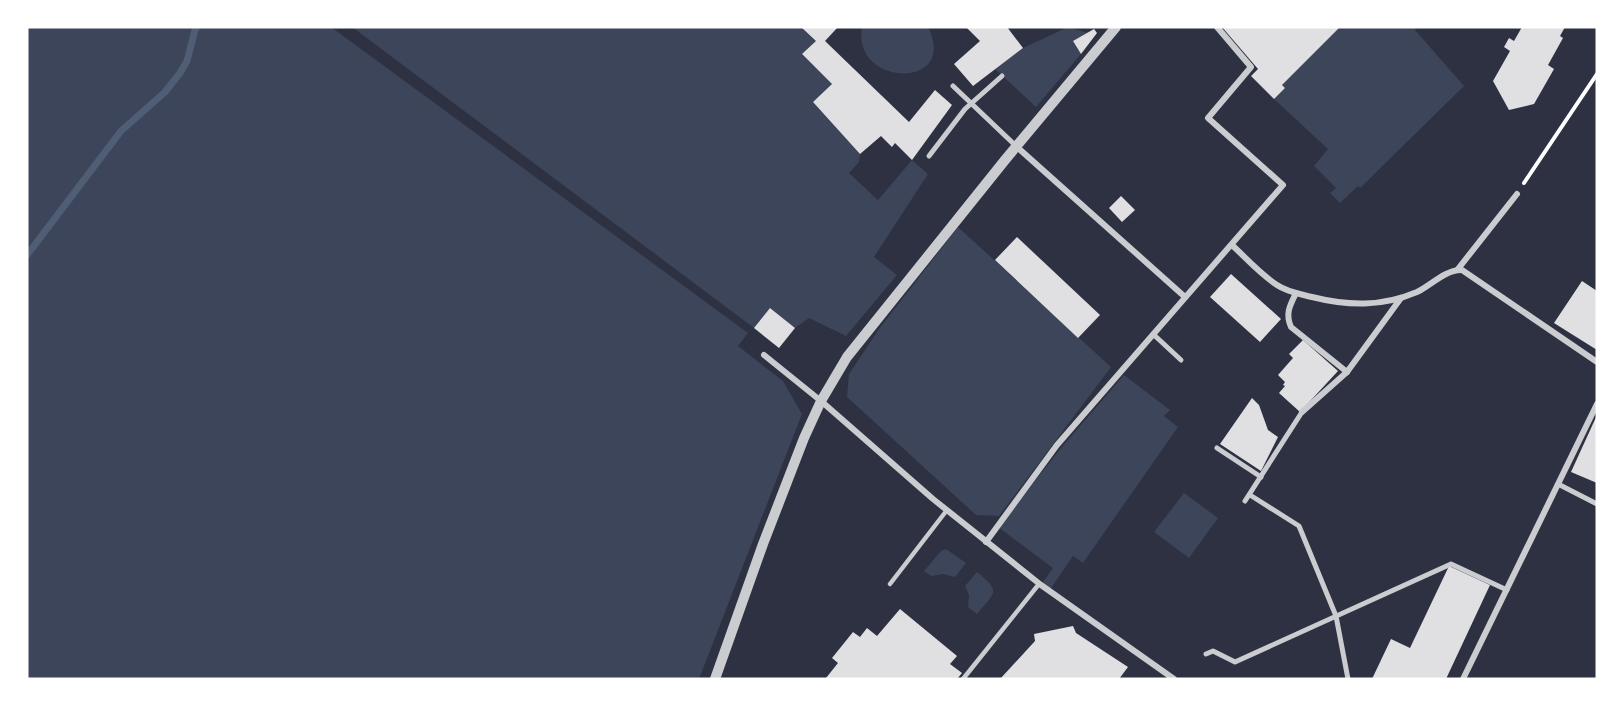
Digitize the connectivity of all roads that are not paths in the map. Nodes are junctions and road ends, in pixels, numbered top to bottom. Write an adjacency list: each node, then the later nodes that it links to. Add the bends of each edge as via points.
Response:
1 (1116, 27): 6 (street)
2 (1217, 27): 9 (street, via 1251,67 1208,118 1283,184)
3 (1002, 76): 5 (street)
4 (953, 86): 5 (street)
5 (971, 103): 6 (street); 7 (street)
6 (1017, 147): 12 (street); 19 (street, via 848,357)
7 (928, 156)
8 (1517, 194): 10 (street)
9 (1232, 245): 11 (street, via 1278,286); 12 (street)
10 (1458, 269): 13 (street); 17 (street)
11 (1296, 293): 13 (street, via 1339,303 1381,303); 18 (street, via 1288,314 1292,327)
12 (1185, 297): 14 (street)
13 (1401, 298): 18 (street)
14 (1153, 334): 16 (street); 29 (street, via 1058,445)
15 (764, 355): 19 (street)
16 (1181, 360)
17 (1597, 362)
18 (1347, 372): 21 (street)
19 (821, 401): 28 (street); 35 (street, via 763,544)
20 (1597, 404): 24 (street)
21 (1302, 412): 23 (street)
22 (1217, 448): 23 (street)
23 (1261, 477): 25 (street)
24 (1558, 484): 27 (street); 32 (street)
25 (1250, 495): 26 (street); 33 (street, via 1299,525)
26 (1245, 501)
27 (1597, 504)
28 (947, 510): 29 (street); 30 (lane)
29 (986, 542): 31 (street)
30 (890, 584)
31 (1039, 584): 36 (lane); 37 (street)
32 (1507, 590): 33 (street, via 1451,564); 39 (street)
33 (1336, 616): 34 (street, via 1234,662 1213,651); 38 (street)
34 (1206, 654)
35 (715, 679)
36 (963, 679)
37 (1174, 679)
38 (1348, 679)
39 (1463, 679)

